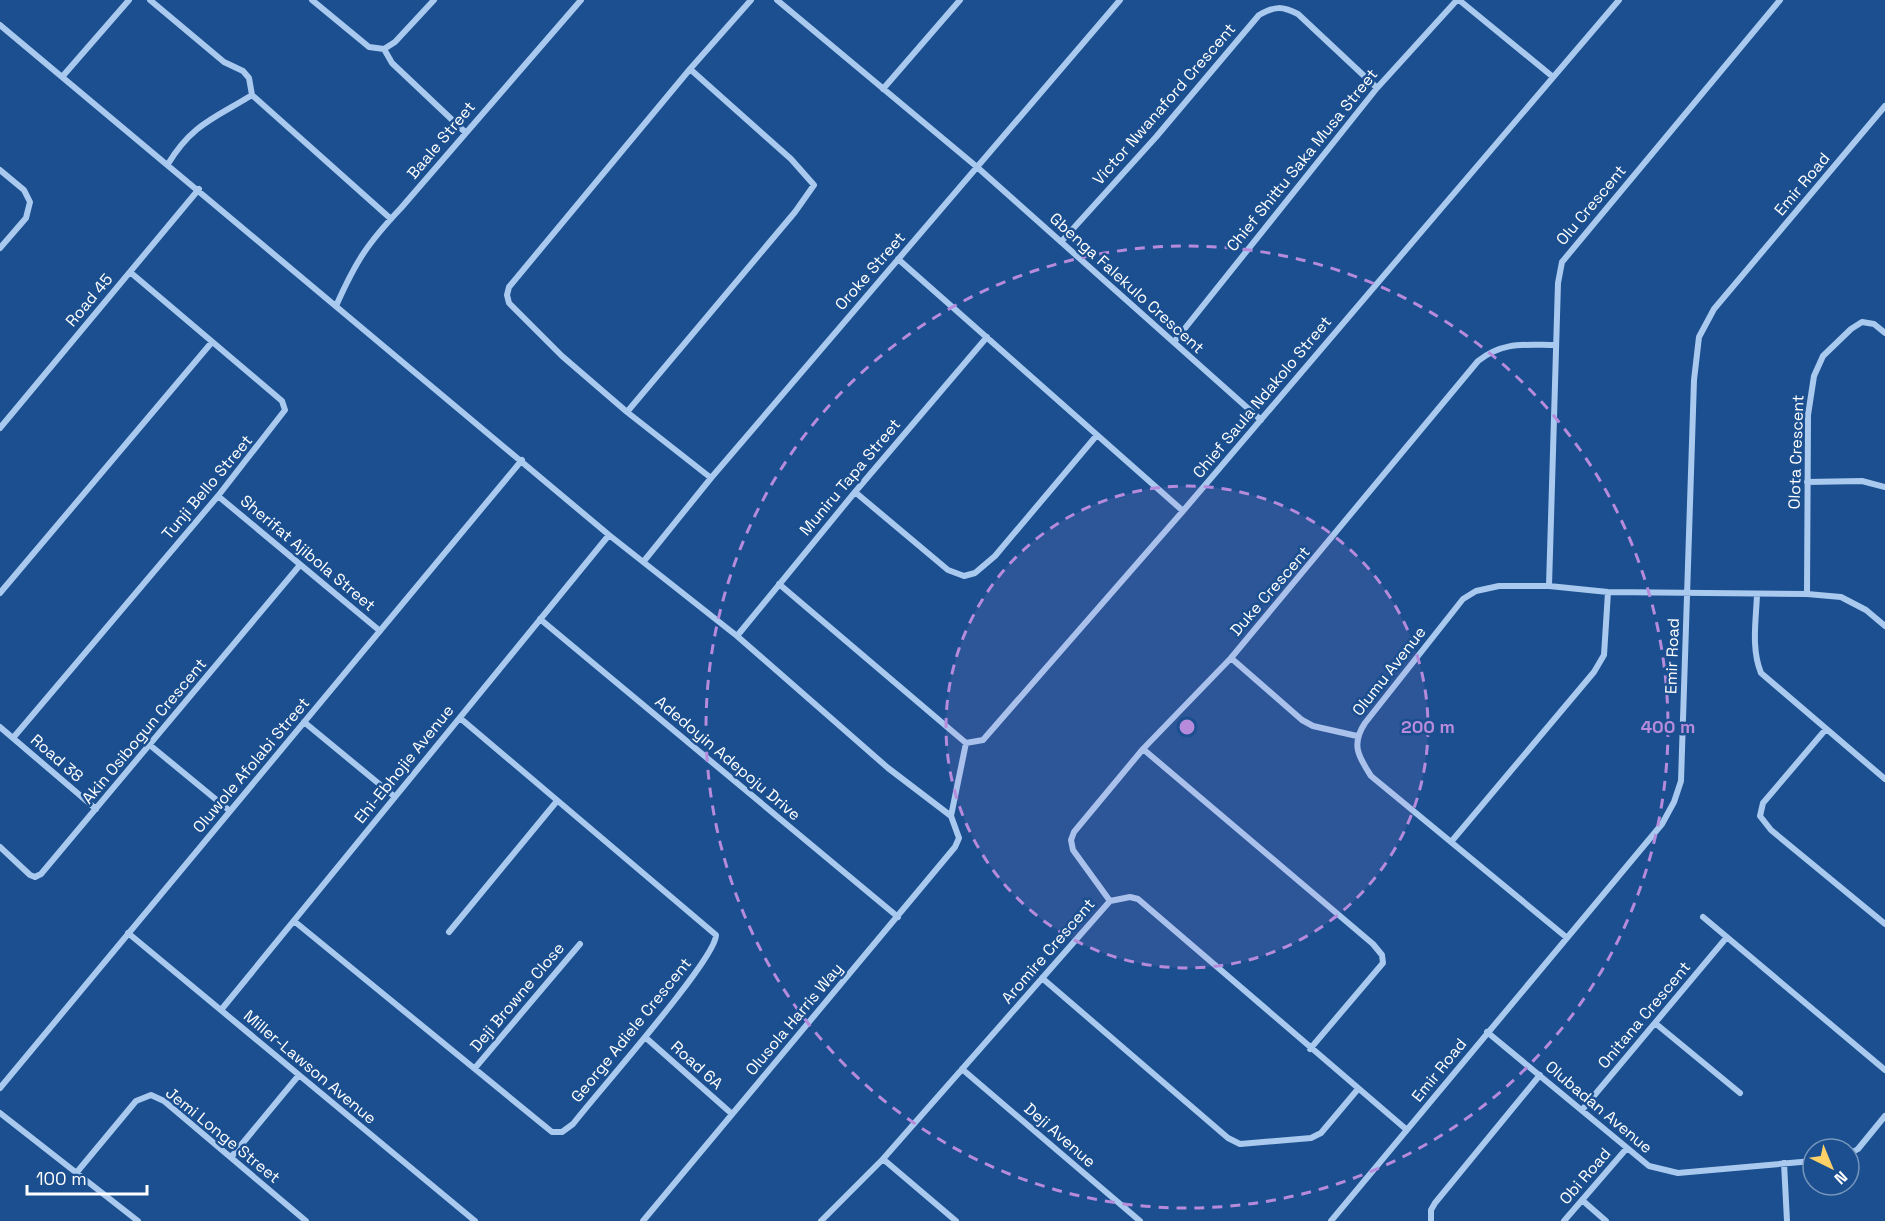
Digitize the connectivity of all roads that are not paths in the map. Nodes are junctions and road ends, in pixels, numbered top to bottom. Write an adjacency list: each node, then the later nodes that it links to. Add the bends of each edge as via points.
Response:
1 (129, 0): 16 (street)
2 (150, 0): 20 (street, via 224,62 243,71 249,78)
3 (312, 0): 14 (street, via 369,47)
4 (434, 0): 14 (street)
5 (581, 0): 22 (street, Baale Street)
6 (751, 0): 15 (street)
7 (777, 0): 19 (street, Gbenga Falekulo Crescent)
8 (960, 0): 19 (street)
9 (1120, 0): 24 (street, Oroke Street)
10 (1458, 0): 17 (street); 18 (street, Chief Shittu Saka Musa Street)
11 (1619, 0): 17 (street, Chief Saula Ndakolo Street)
12 (1780, 0): 37 (street, Olu Crescent, via 1562,262)
13 (0, 25): 16 (street)
14 (384, 50): 22 (street, via 392,63)
15 (690, 69): 38 (street, via 509,287 507,295 509,303 562,356); 38 (street, via 791,159 812,179 813,185 795,212)
16 (62, 77): 23 (street)
17 (1553, 77): 39 (street, Chief Saula Ndakolo Street)
18 (1377, 88): 28 (street, Victor Nwanaford Crescent, via 1298,14 1274,7 1259,15); 36 (street, Chief Shittu Saka Musa Street)
19 (883, 89): 24 (street, Gbenga Falekulo Crescent)
20 (252, 95): 23 (street, via 200,124); 27 (street)
21 (1885, 106): 56 (street, Emir Road, via 1714,309 1699,337 1694,380)
22 (465, 132): 27 (street, Baale Street)
23 (168, 164): 26 (street)
24 (977, 167): 28 (street, Gbenga Falekulo Crescent); 30 (street, Oroke Street)
25 (0, 170): 29 (street, via 24,190 30,201 26,218)
26 (199, 189): 31 (street, Road 45); 32 (street)
27 (391, 219): 32 (street, Baale Street, via 355,264)
28 (1061, 242): 36 (street, Gbenga Falekulo Crescent)
29 (0, 248)
30 (898, 259): 34 (street); 43 (street, Oroke Street)
31 (130, 273): 35 (street, Tunji Bello Street); 40 (street, Road 45)
32 (336, 306): 42 (street)
33 (1885, 333): 44 (street, Olota Crescent, via 1874,324 1862,322 1823,356 1814,376 1808,415)
34 (987, 337): 41 (street); 46 (street, Muniru Tapa Street)
35 (212, 342): 47 (street, Tunji Bello Street, via 285,408 276,425); 55 (street)
36 (1174, 342): 39 (street, Gbenga Falekulo Crescent)
37 (1556, 345): 53 (street, Olu Crescent); 63 (street, Duke Crescent, via 1512,345 1492,350 1478,361)
38 (627, 412): 43 (street)
39 (1261, 420): 48 (street, Chief Saula Ndakolo Street)
40 (0, 428)
41 (1097, 435): 46 (street, via 1002,548 975,573 964,576 948,570); 48 (street)
42 (522, 460): 49 (street); 61 (street, Oluwole Afolabi Street)
43 (711, 478): 50 (street, Oroke Street)
44 (1807, 482): 45 (street, via 1862,481); 57 (street, Olota Crescent)
45 (1885, 487)
46 (855, 492): 52 (street, Muniru Tapa Street)
47 (218, 496): 51 (street, Sherifat Ajibola Street); 69 (street, Tunji Bello Street)
48 (1183, 511): 70 (street, Chief Saula Ndakolo Street, via 983,740)
49 (609, 535): 50 (street); 59 (street, Ehi-Ebhojie Avenue)
50 (644, 561): 62 (street)
51 (300, 565): 61 (street, Sherifat Ajibola Street); 71 (street, Akin Osibogun Crescent)
52 (779, 584): 62 (street, Muniru Tapa Street); 70 (street)
53 (1549, 586): 54 (street, Olumu Avenue); 68 (street, Olumu Avenue, via 1499,586 1476,591 1463,599)
54 (1608, 592): 56 (street, Olumu Avenue); 79 (street, via 1604,655 1594,672)
55 (0, 593)
56 (1689, 593): 58 (street); 88 (street, Emir Road, via 1681,781 1674,802 1662,824)
57 (1807, 594): 58 (street); 60 (street, via 1840,597 1866,610)
58 (1757, 595): 67 (street, via 1755,636 1761,673)
59 (540, 619): 64 (street, Ehi-Ebhojie Avenue); 82 (street, Adedoyin Adepoju Drive)
60 (1885, 626)
61 (380, 631): 65 (street, Oluwole Afolabi Street)
62 (736, 636): 78 (street, via 888,768)
63 (1231, 657): 68 (street, via 1302,720); 72 (street, Duke Crescent)
64 (460, 718): 74 (street, Ehi-Ebhojie Avenue); 75 (street, George Adiele Crescent)
65 (304, 722): 74 (street); 77 (street, Oluwole Afolabi Street)
66 (0, 727): 69 (street, Road 38)
67 (1826, 729): 73 (street); 85 (street, via 1763,803 1760,816 1771,830)
68 (1357, 736): 79 (street, Olumu Avenue, via 1359,758 1371,776)
69 (13, 738): 76 (street, Road 38)
70 (966, 743): 78 (street)
71 (151, 746): 76 (street, Akin Osibogun Crescent); 77 (street)
72 (1143, 749): 81 (street, Duke Crescent, via 1071,840 1080,861); 96 (street, via 1382,955 1383,963)
73 (1885, 779)
74 (395, 797): 84 (street, Ehi-Ebhojie Avenue)
75 (557, 801): 86 (street); 95 (street, George Adiele Crescent, via 716,934 710,952)
76 (96, 809): 80 (street, Akin Osibogun Crescent, via 38,876 30,875)
77 (230, 811): 87 (street, Oluwole Afolabi Street)
78 (951, 816): 82 (street, Olusola Harris Way, via 959,838 955,848)
79 (1451, 842): 88 (street, Olumu Avenue)
80 (0, 847)
81 (1110, 901): 91 (street, Aromire Crescent); 96 (street, Aromire Crescent, via 1138,899)
82 (898, 917): 107 (street, Olusola Harris Way)
83 (1703, 917): 89 (street)
84 (294, 921): 92 (street, Ehi-Ebhojie Avenue); 97 (street, George Adiele Crescent)
85 (1885, 924)
86 (449, 932)
87 (128, 933): 92 (street, Miller-Lawson Avenue); 102 (street, Oluwole Afolabi Street)
88 (1566, 938): 94 (street, Emir Road)
89 (1727, 938): 93 (street, Onitana Crescent); 99 (street)
90 (580, 944): 97 (street, Deji Browne Close)
91 (1042, 978): 98 (street, Aromire Crescent); 103 (street, via 1228,1138 1240,1144 1311,1138 1321,1133)
92 (221, 1010): 100 (street, Miller-Lawson Avenue)
93 (1655, 1023): 104 (street); 105 (street, Onitana Crescent)
94 (1487, 1032): 101 (street, Olubadan Avenue); 109 (street, Emir Road)
95 (645, 1036): 97 (street, George Adiele Crescent, via 573,1124 562,1132 552,1132 540,1124); 107 (street, Road 6A)
96 (1310, 1049): 103 (street, Aromire Crescent)
97 (475, 1068)
98 (962, 1069): 113 (street, Aromire Crescent); 124 (street, Deji Avenue)
99 (1885, 1070)
100 (299, 1075): 112 (street); 120 (street, Miller-Lawson Avenue)
101 (1540, 1075): 105 (street, Olubadan Avenue); 126 (street, via 1435,1203)
102 (0, 1088)
103 (1358, 1089): 109 (street, Aromire Crescent)
104 (1740, 1093)
105 (1582, 1110): 111 (street, Olubadan Avenue)
106 (0, 1113): 116 (street)
107 (732, 1114): 121 (street, Olusola Harris Way)
108 (1885, 1116): 110 (street)
109 (1407, 1130): 125 (street, Emir Road)
110 (1861, 1145)
111 (1627, 1148): 115 (street, Olubadan Avenue, via 1649,1166 1678,1173); 117 (street, Obi Road)
112 (232, 1156): 116 (street, Jemi Longe Street, via 164,1101 146,1095 136,1101); 119 (street, Jemi Longe Street)
113 (882, 1159): 122 (street, Aromire Crescent); 123 (street)
114 (1801, 1162): 115 (street, Olubadan Avenue)
115 (1784, 1163): 129 (street)
116 (77, 1172): 118 (street)
117 (1582, 1200): 127 (street, Obi Road); 128 (street)
118 (138, 1221)
119 (306, 1221)
120 (475, 1221)
121 (643, 1221)
122 (821, 1221)
123 (956, 1221)
124 (1140, 1221)
125 (1331, 1221)
126 (1431, 1221)
127 (1564, 1221)
128 (1606, 1221)
129 (1787, 1221)

